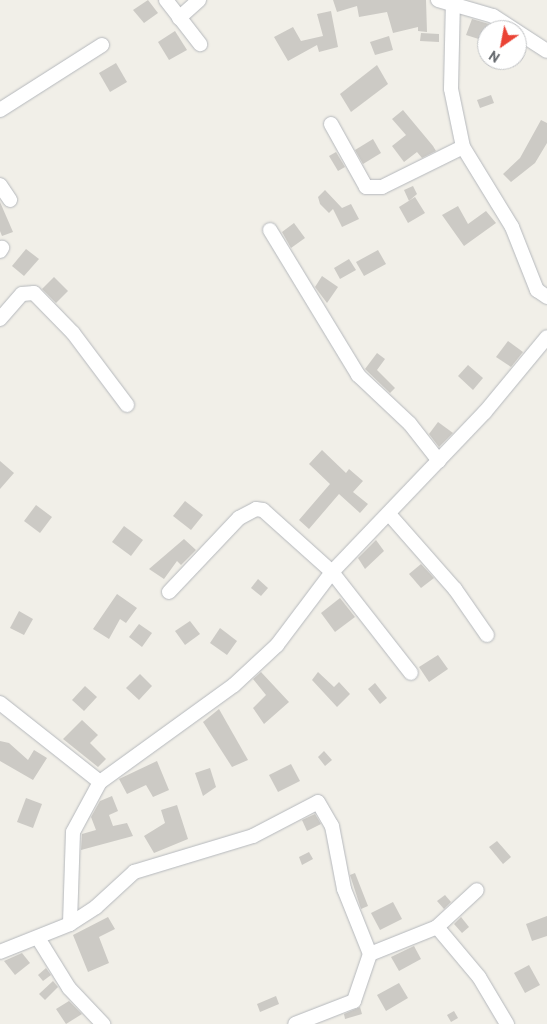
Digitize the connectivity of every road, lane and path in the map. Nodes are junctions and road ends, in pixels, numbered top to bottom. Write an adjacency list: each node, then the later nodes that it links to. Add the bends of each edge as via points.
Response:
1 (166, 0): 5 (street)
2 (198, 0): 5 (street)
3 (438, 0): 4 (street)
4 (453, 2): 8 (street, via 516,27); 11 (street, via 451,89)
5 (180, 18): 6 (street)
6 (200, 44)
7 (102, 45): 9 (street)
8 (547, 51)
9 (0, 110)
10 (331, 124): 11 (street, via 366,187 382,187)
11 (463, 147): 15 (street, via 512,226 535,286)
12 (0, 185): 13 (street)
13 (10, 200)
14 (270, 230): 19 (street, via 358,375 410,424)
15 (547, 297)
16 (0, 319): 18 (street, via 22,294 34,293 73,333)
17 (547, 337): 19 (street)
18 (127, 405)
19 (439, 461): 20 (street)
20 (389, 514): 21 (street); 23 (street, via 455,589)
21 (332, 572): 22 (street, via 263,510 256,509 239,518); 24 (street); 26 (street, via 277,645 234,685)
22 (169, 592)
23 (487, 635)
24 (411, 673)
25 (0, 703): 26 (street)
26 (100, 782): 28 (street, via 73,832)
27 (477, 890): 29 (street)
28 (70, 924): 30 (street); 32 (street, via 96,908 134,872 253,836 314,801 332,826 344,889)
29 (437, 927): 32 (street); 35 (street, via 480,977)
30 (38, 938): 31 (street); 33 (street, via 69,988)
31 (0, 952)
32 (370, 954): 34 (street, via 354,1001)
33 (103, 1024)
34 (295, 1024)
35 (507, 1024)

